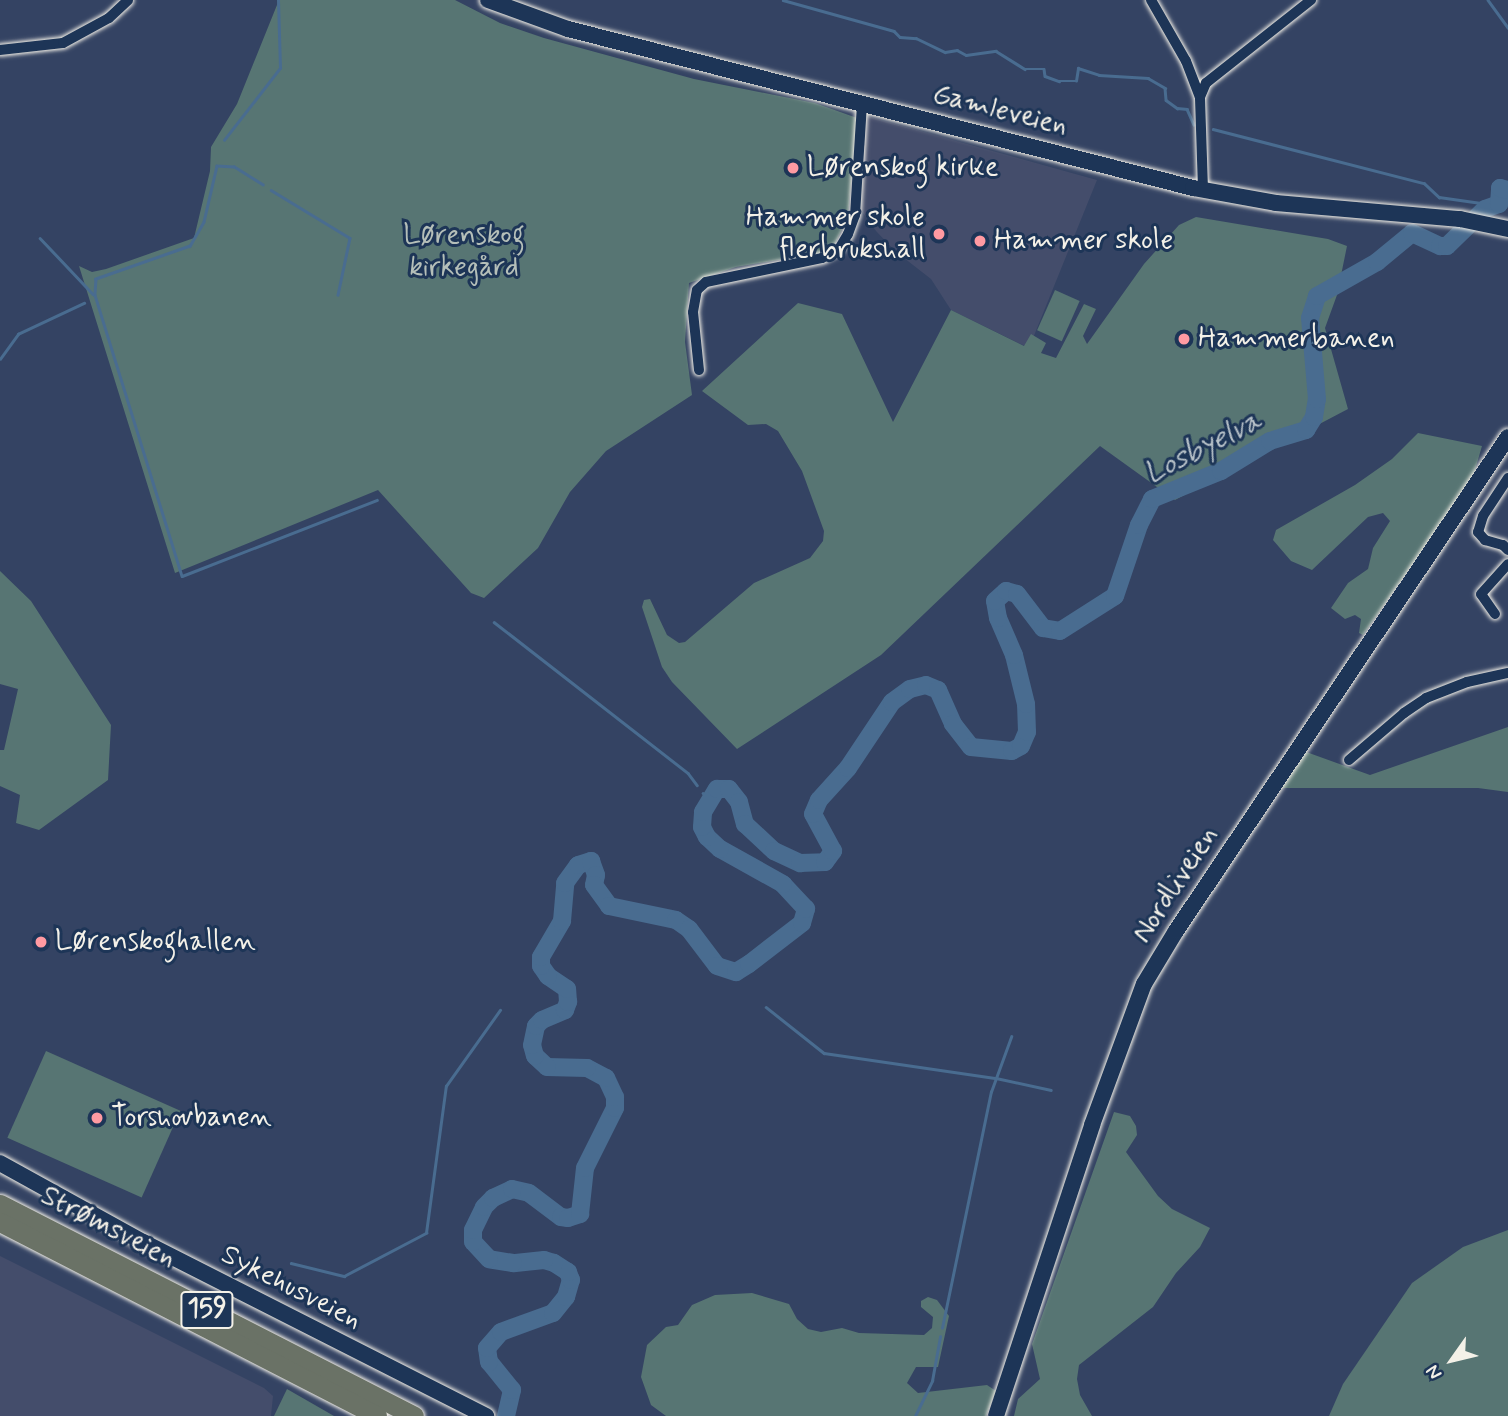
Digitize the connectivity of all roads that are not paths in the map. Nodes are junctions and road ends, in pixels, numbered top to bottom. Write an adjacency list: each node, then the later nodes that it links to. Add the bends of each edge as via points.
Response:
1 (128, 0): 5 (street, via 109,18 63,43)
2 (488, 0): 7 (main road, Gamleveien, via 568,29)
3 (1151, 0): 6 (street, via 1186,61)
4 (1311, 0): 6 (street, via 1220,69)
5 (0, 50)
6 (1200, 97): 8 (street)
7 (862, 103): 8 (main road, Gamleveien); 10 (street, via 855,215 839,249 822,258 706,282 697,290 693,312)
8 (1203, 189): 9 (main road, Gamleveien, via 1304,206 1461,219)
9 (1503, 228)
10 (699, 370)
11 (1508, 437): 26 (main road, Nordliveien, via 1144,985 1092,1125)
12 (1508, 478): 13 (street, via 1478,532)
13 (1508, 551)
14 (1508, 564): 15 (street, via 1481,594)
15 (1494, 614)
16 (1508, 673): 17 (street, via 1426,698)
17 (1349, 760)
18 (0, 1163): 25 (main road, Sykehusveien, via 132,1237)
19 (0, 1204): 24 (highway, Strømsveien / 159)
20 (0, 1222): 22 (highway, Strømsveien / 159)
21 (0, 1229): 22 (highway)
22 (183, 1316): 23 (highway, Strømsveien / 159)
23 (377, 1416)
24 (414, 1416)
25 (486, 1416)
26 (996, 1416)

